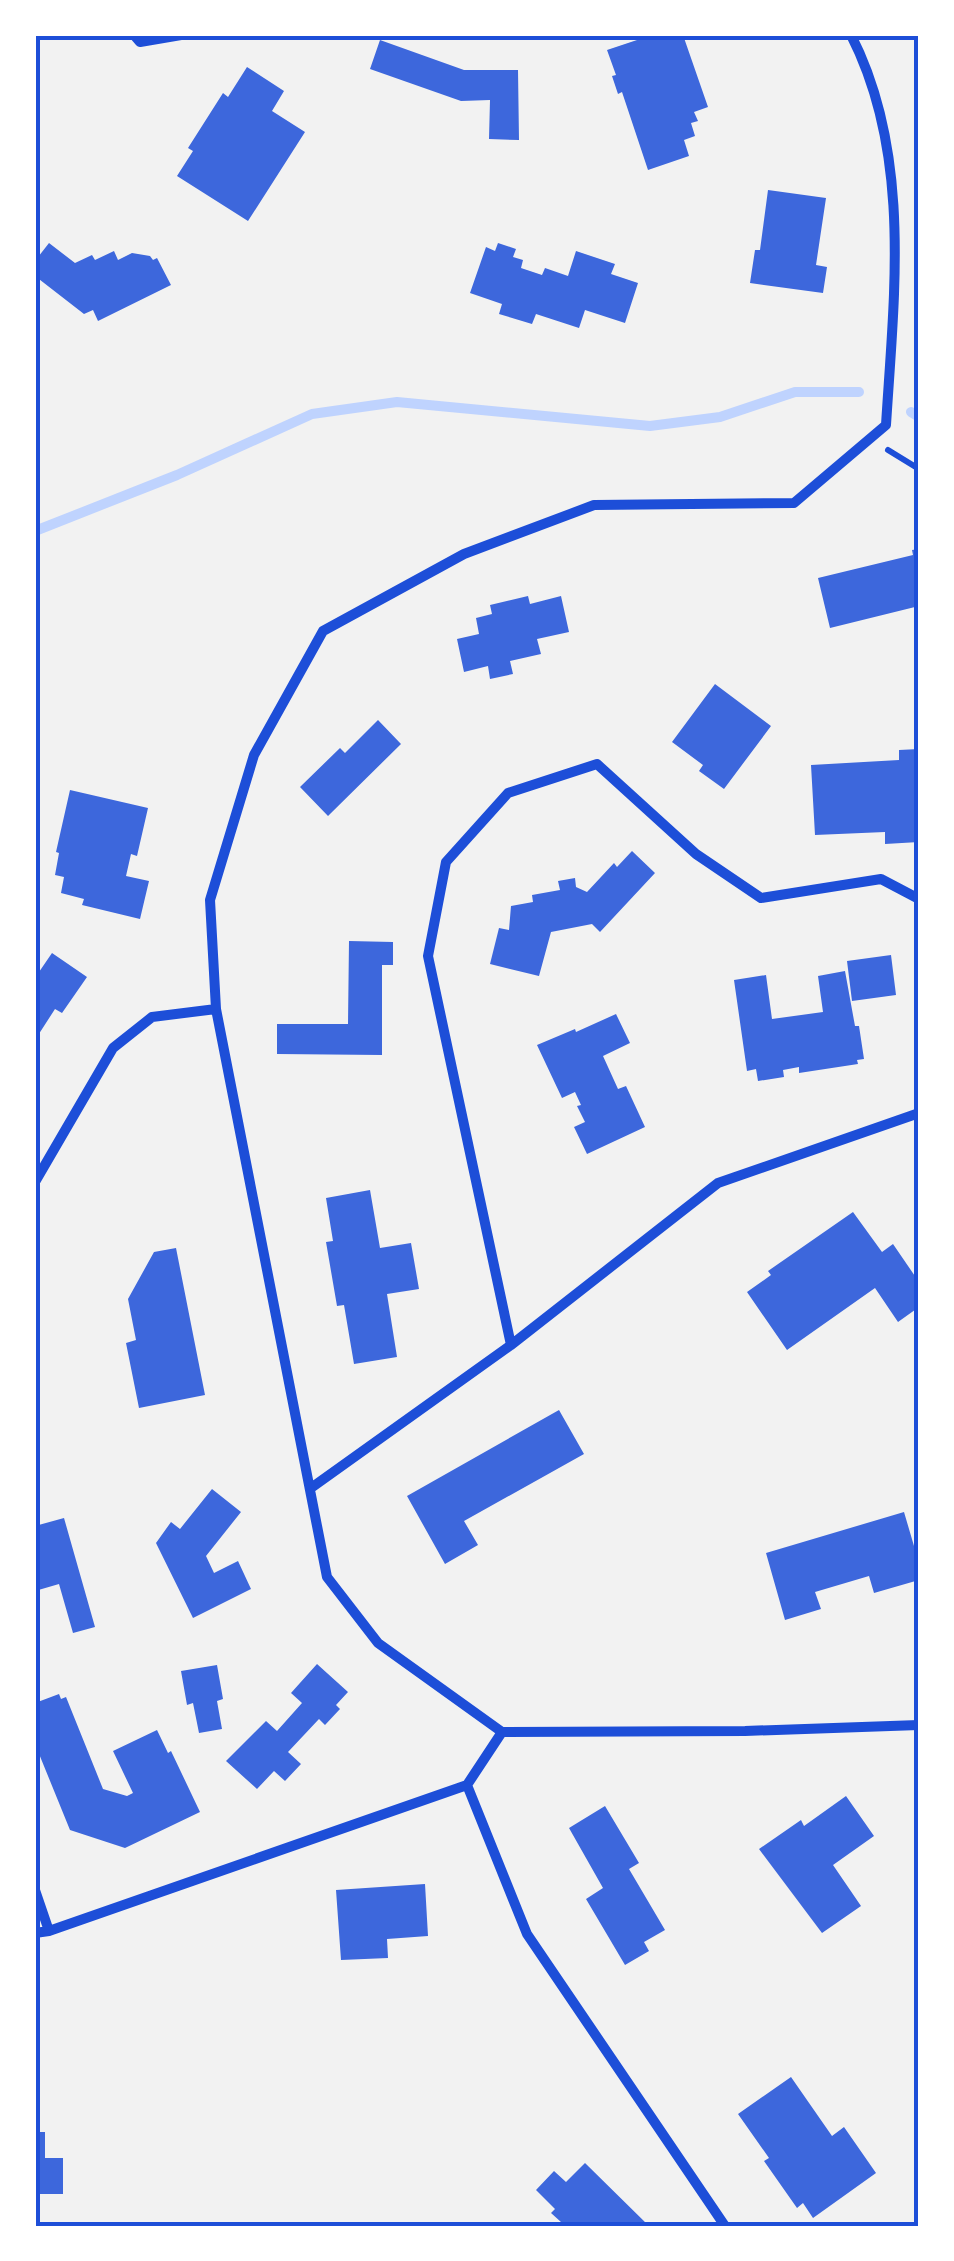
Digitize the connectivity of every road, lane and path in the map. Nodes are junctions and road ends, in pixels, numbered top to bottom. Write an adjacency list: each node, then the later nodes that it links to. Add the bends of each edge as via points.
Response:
1 (134, 35): 2 (street, via 140,42)
2 (180, 35)
3 (851, 35): 4 (street, via 885,132 896,253 886,426)
4 (870, 439): 5 (path); 7 (street, via 794,503 594,505 464,554 323,631 254,755 210,900)
5 (919, 469)
6 (919, 899): 10 (street, via 881,880 761,898 696,854 597,764 508,792 446,862 428,956)
7 (216, 1009): 9 (street, via 152,1016 113,1048); 11 (street)
8 (919, 1113): 10 (street, via 718,1183)
9 (35, 1182)
10 (511, 1345): 11 (street)
11 (311, 1488): 13 (street, via 328,1577 378,1643)
12 (919, 1725): 13 (street)
13 (502, 1732): 14 (street)
14 (467, 1785): 16 (street); 18 (street, via 527,1934)
15 (35, 1890): 16 (street)
16 (49, 1931): 17 (street)
17 (35, 1933)
18 (724, 2226)

